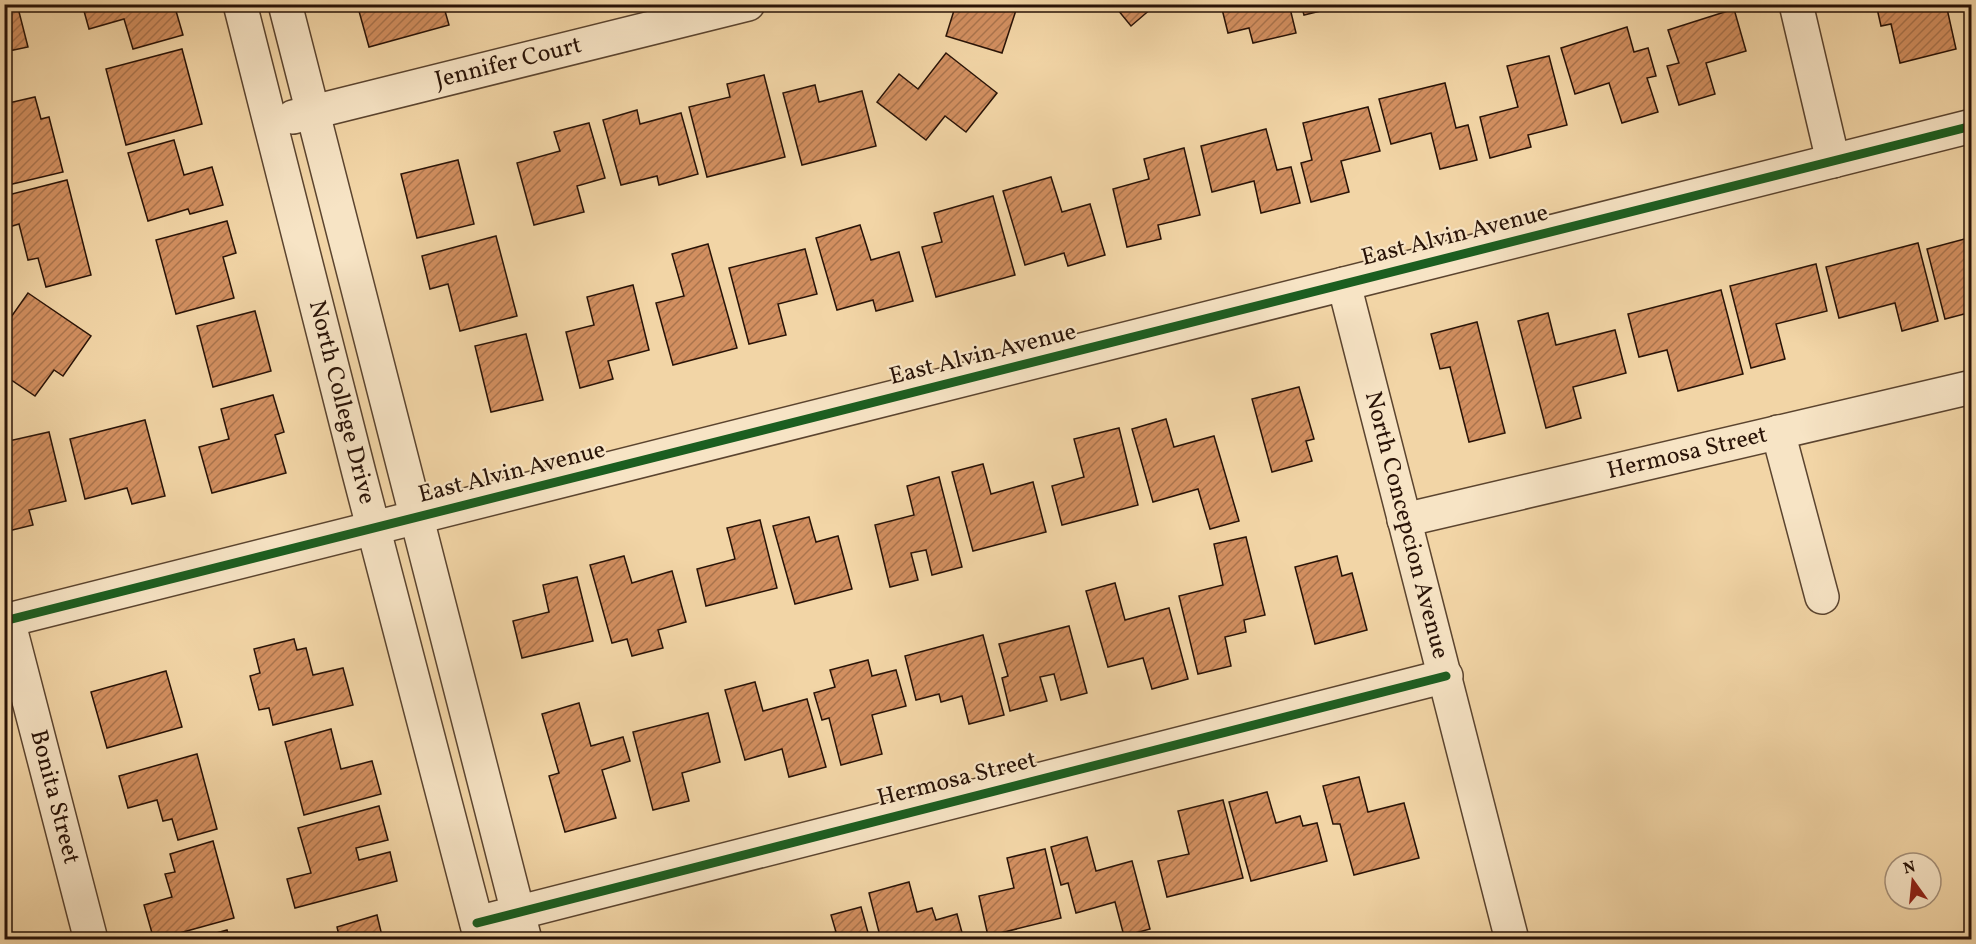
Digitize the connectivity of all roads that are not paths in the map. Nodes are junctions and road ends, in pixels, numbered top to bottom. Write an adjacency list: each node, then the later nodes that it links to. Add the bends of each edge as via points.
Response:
1 (240, 4): 6 (street, North College Drive)
2 (285, 4): 5 (street, North College Drive)
3 (748, 4): 5 (street, Jennifer Court)
4 (1796, 4): 8 (street)
5 (313, 112): 6 (street, Jennifer Court); 12 (street, North College Drive)
6 (269, 123): 14 (street, North College Drive)
7 (1971, 126): 8 (street, East Alvin Avenue)
8 (1833, 161): 9 (street, East Alvin Avenue)
9 (1344, 284): 12 (street, East Alvin Avenue); 13 (street, North Concepcion Avenue)
10 (1971, 387): 11 (street, Hermosa Street)
11 (1778, 432): 13 (street, Hermosa Street); 15 (street)
12 (416, 517): 14 (street, East Alvin Avenue); 18 (street, North College Drive)
13 (1404, 520): 17 (street, North Concepcion Avenue)
14 (373, 528): 16 (street, East Alvin Avenue); 19 (street, North College Drive)
15 (1822, 597)
16 (6, 620): 20 (street, Bonita Street)
17 (1446, 676): 18 (street, Hermosa Street); 21 (street, North Concepcion Avenue)
18 (521, 926): 19 (street, Hermosa Street)
19 (479, 931)
20 (91, 939)
21 (1512, 939)

